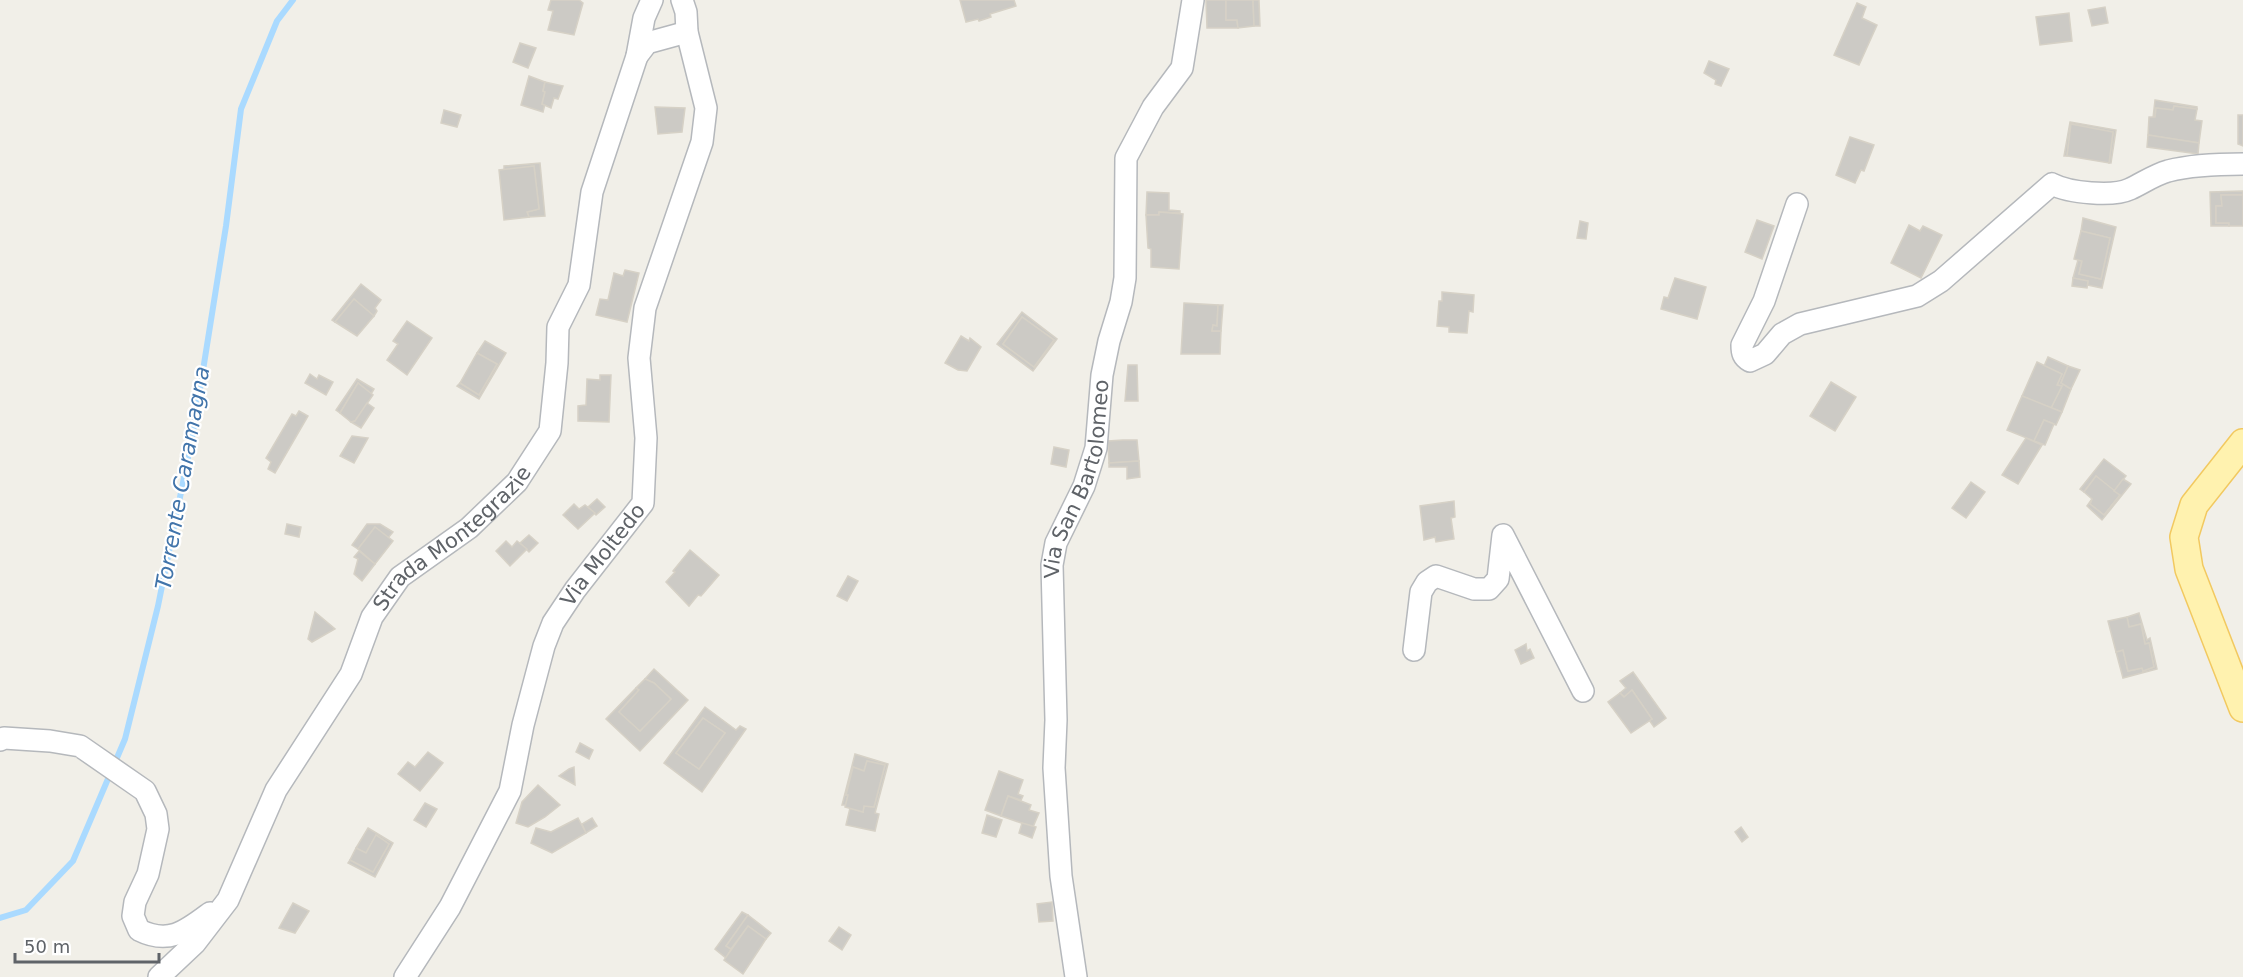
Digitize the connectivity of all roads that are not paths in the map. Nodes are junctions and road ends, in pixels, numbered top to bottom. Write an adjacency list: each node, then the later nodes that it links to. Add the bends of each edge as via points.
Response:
1 (652, 0): 5 (street, Strada Montegrazie)
2 (682, 0): 4 (street, Via Moltedo)
3 (1193, 0): 16 (street, Via San Bartolomeo, via 1182,68 1154,107 1126,158 1125,278 1102,375 1096,448 1084,486 1056,543 1052,565 1054,768 1061,876)
4 (687, 32): 5 (street, via 647,43); 15 (street, Via Moltedo, via 706,108 702,142 645,308 639,358 646,438 643,503 554,623 523,725 510,791 450,907)
5 (636, 56): 13 (street, Strada Montegrazie, via 592,192 579,285 558,327 550,431 517,482 469,528 400,577 383,601 372,618 351,674 276,790)
6 (2243, 164): 7 (street, via 2168,171 2113,193 2089,193 2052,184 1941,281 1917,296 1800,324 1782,334 1765,354 1750,361 1745,358 1742,345 1764,301)
7 (1797, 204)
8 (2243, 443): 11 (main road, via 2194,505 2184,537 2189,569)
9 (1414, 650): 10 (street, via 1421,592 1426,582 1436,576 1474,589 1489,589 1498,579 1503,535)
10 (1583, 691)
11 (2243, 708)
12 (0, 740): 13 (street, via 80,746 145,791 158,829 148,874 135,902 133,916 139,930 152,937 182,932)
13 (228, 900): 14 (street, Strada Montegrazie, via 195,943)
14 (159, 977)
15 (405, 977)
16 (1076, 977)

